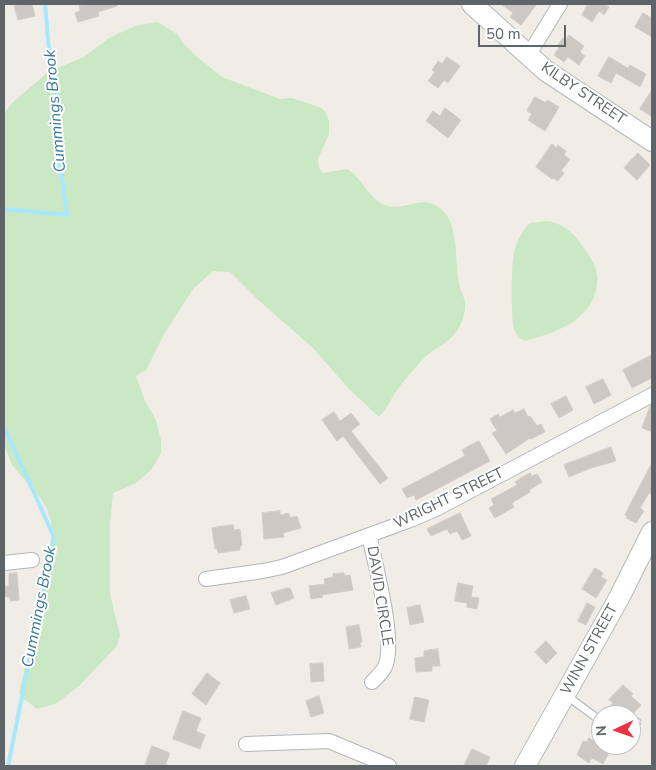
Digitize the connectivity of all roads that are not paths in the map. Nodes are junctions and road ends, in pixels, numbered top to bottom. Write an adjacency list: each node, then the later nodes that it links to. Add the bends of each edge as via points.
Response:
1 (472, 4): 3 (main road, KILBY STREET)
2 (560, 4): 3 (street)
3 (528, 56): 4 (main road, KILBY STREET)
4 (652, 141)
5 (652, 395): 7 (street, WRIGHT STREET, via 436,509)
6 (652, 532): 12 (main road, WINN STREET)
7 (369, 535): 10 (street, WRIGHT STREET, via 282,567); 11 (street, DAVID CIRCLE, via 388,647 384,668)
8 (32, 560): 9 (street)
9 (4, 563)
10 (206, 579)
11 (372, 682)
12 (565, 694): 13 (lane); 16 (main road, WINN STREET)
13 (591, 714)
14 (246, 744): 15 (street, via 329,742)
15 (389, 766)
16 (525, 766)

